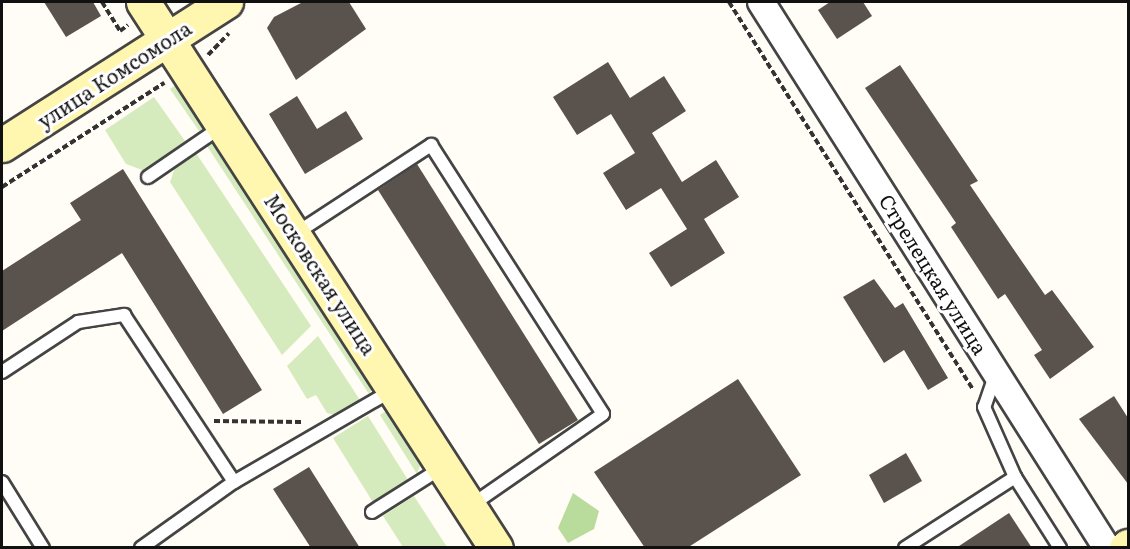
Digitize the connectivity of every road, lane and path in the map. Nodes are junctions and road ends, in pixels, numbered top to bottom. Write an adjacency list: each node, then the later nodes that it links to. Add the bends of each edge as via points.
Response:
1 (102, 2): 6 (path)
2 (143, 2): 7 (street, Московская улица)
3 (226, 2): 7 (street, улица Комсомола)
4 (729, 2): 17 (path)
5 (761, 2): 15 (street, Стрелецкая улица)
6 (120, 31)
7 (168, 40): 9 (street, Московская улица); 10 (street, улица Комсомола)
8 (157, 87): 12 (path)
9 (224, 125): 11 (lane); 13 (street, Московская улица)
10 (2, 146)
11 (148, 177)
12 (2, 187)
13 (295, 234): 16 (street, Московская улица); 24 (lane, via 431,145 603,414)
14 (2, 372): 18 (lane, via 78,322 124,315)
15 (996, 372): 17 (lane); 31 (street, Стрелецкая улица)
16 (395, 388): 20 (street, Московская улица); 23 (lane)
17 (984, 407): 21 (lane)
18 (192, 420): 19 (path); 23 (lane)
19 (315, 422)
20 (444, 466): 24 (street, Московская улица); 25 (lane)
21 (1015, 477): 29 (lane); 30 (lane)
22 (2, 482): 26 (lane)
23 (234, 482): 27 (lane)
24 (470, 506): 28 (street, Московская улица)
25 (372, 512)
26 (43, 548)
27 (141, 548)
28 (496, 548)
29 (905, 548)
30 (1060, 548)
31 (1107, 548)

